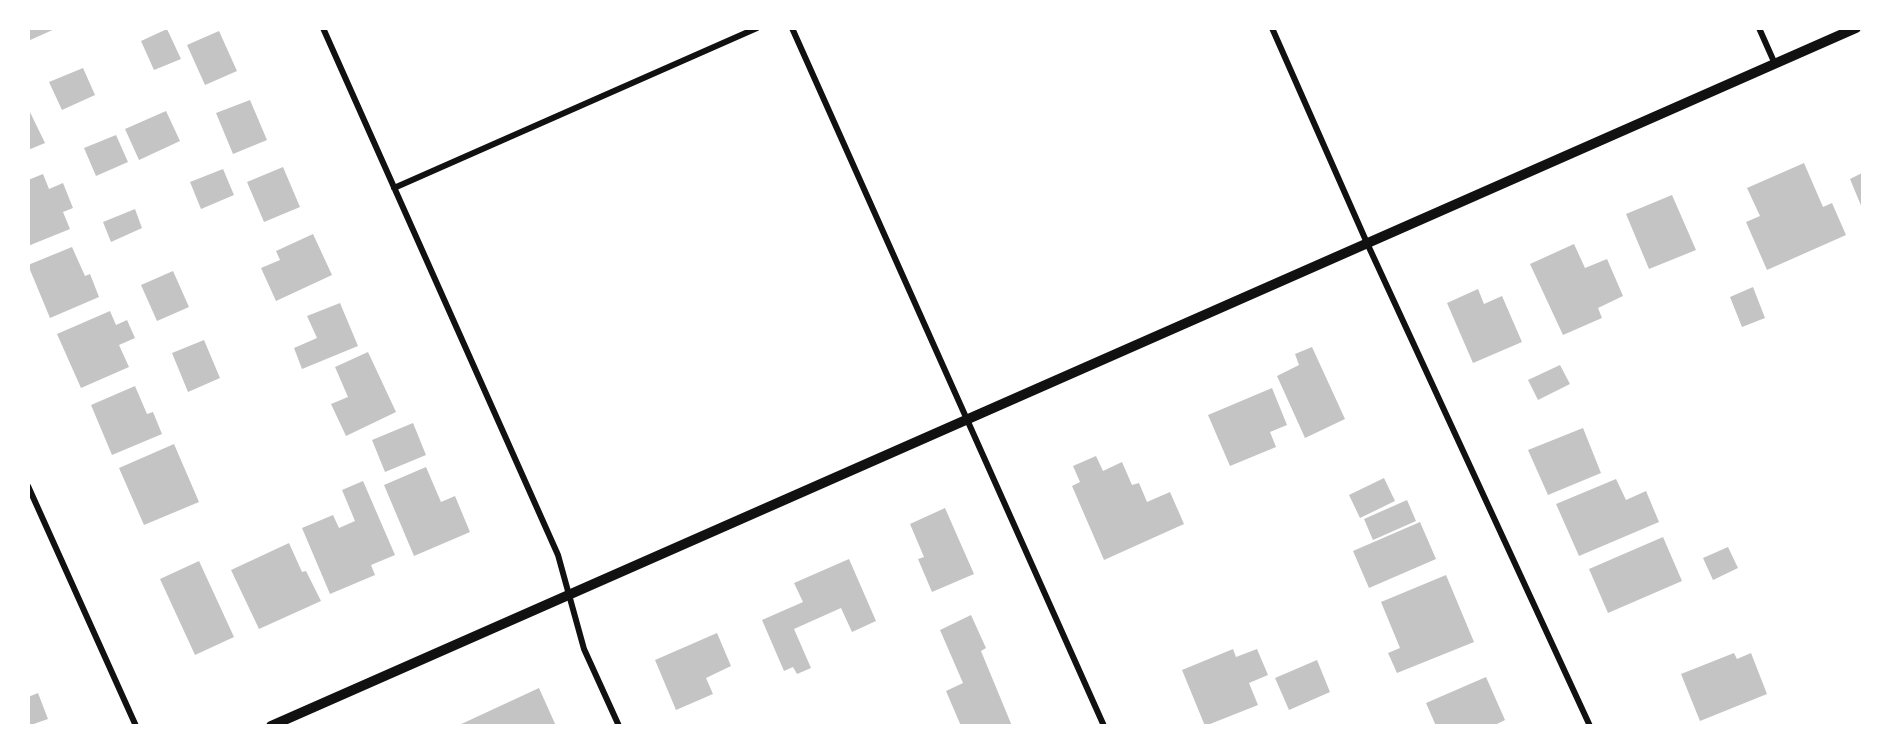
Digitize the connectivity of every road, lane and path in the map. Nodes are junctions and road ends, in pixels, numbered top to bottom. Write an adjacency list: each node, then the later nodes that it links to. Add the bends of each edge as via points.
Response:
1 (322, 28): 8 (street)
2 (757, 28): 8 (street)
3 (792, 28): 10 (street)
4 (1272, 28): 9 (street)
5 (1759, 28): 7 (street)
6 (1856, 28): 7 (street)
7 (1775, 64): 9 (street)
8 (394, 188): 12 (street, via 558,555)
9 (1367, 243): 10 (street); 17 (street)
10 (966, 419): 12 (street); 16 (street)
11 (28, 486): 13 (street)
12 (568, 594): 14 (street); 15 (street, via 584,649)
13 (136, 726)
14 (271, 726)
15 (619, 726)
16 (1104, 726)
17 (1590, 726)

